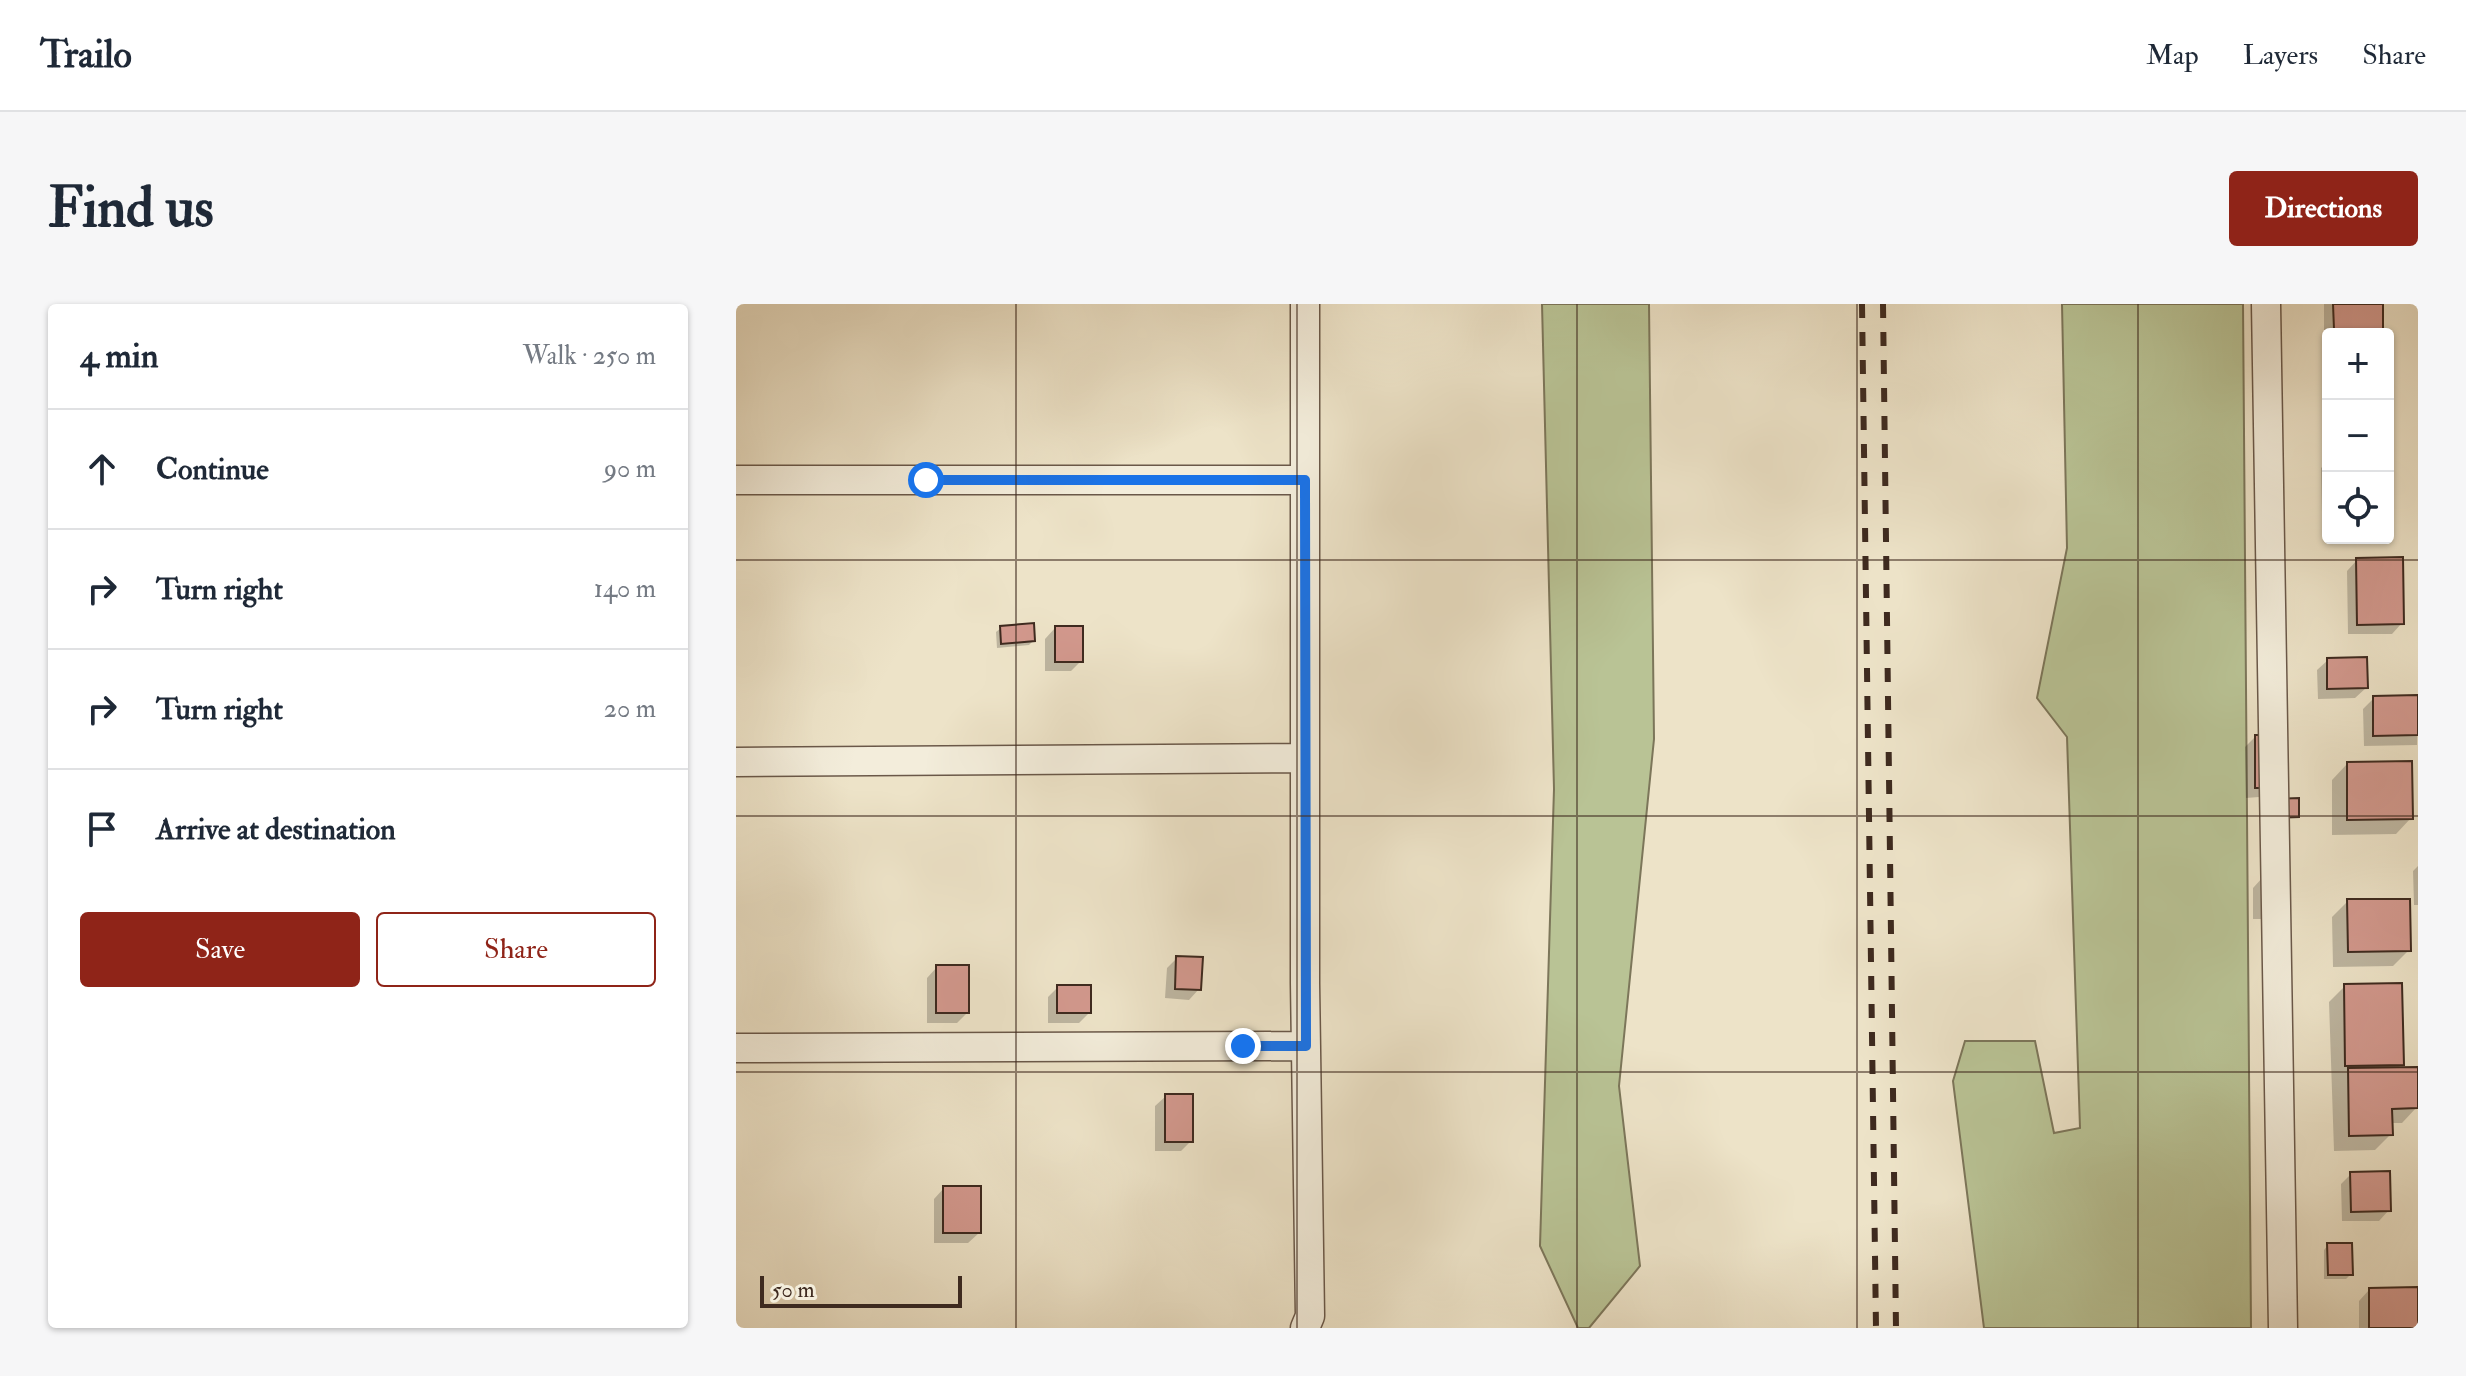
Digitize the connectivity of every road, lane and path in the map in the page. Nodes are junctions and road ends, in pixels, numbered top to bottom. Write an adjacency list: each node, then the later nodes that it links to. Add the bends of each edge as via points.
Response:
1 (1305, 304): 4 (lane)
2 (2266, 304): 10 (lane)
3 (736, 480): 4 (lane)
4 (1305, 480): 5 (lane)
5 (1305, 758): 6 (lane); 7 (lane)
6 (736, 762)
7 (1306, 1046): 8 (lane); 9 (lane, via 1310,1316)
8 (736, 1048)
9 (1305, 1328)
10 (2283, 1328)

